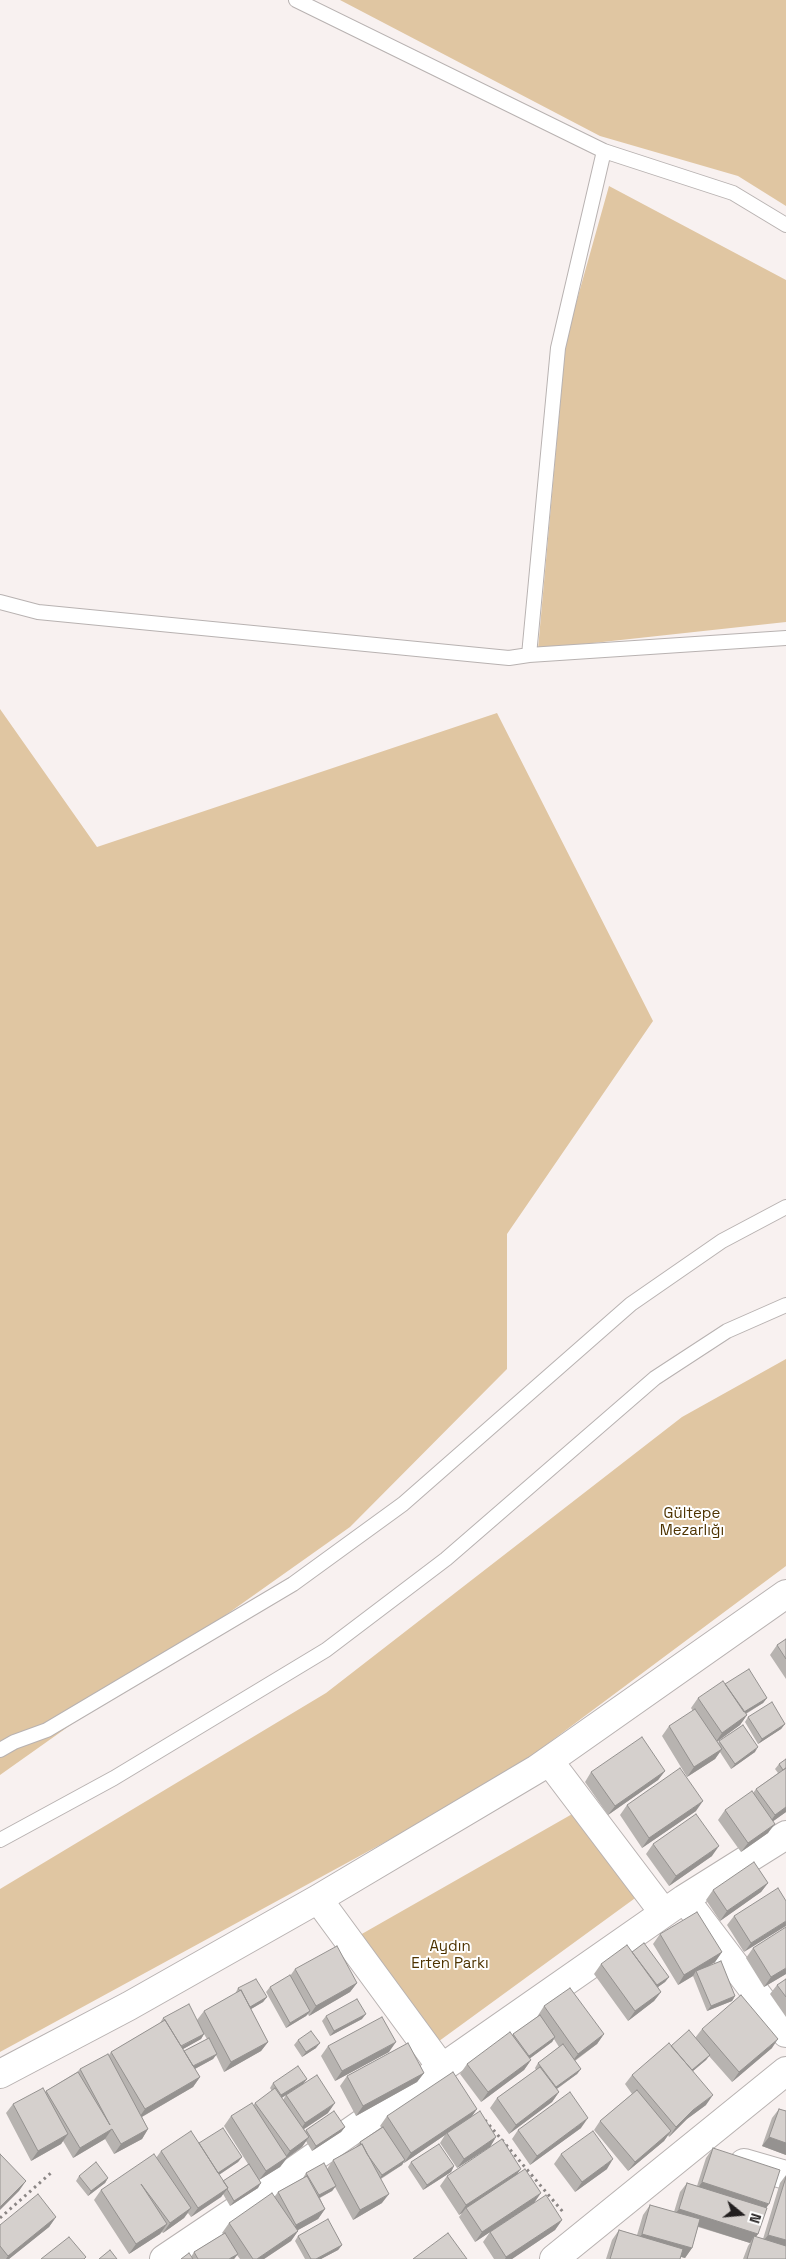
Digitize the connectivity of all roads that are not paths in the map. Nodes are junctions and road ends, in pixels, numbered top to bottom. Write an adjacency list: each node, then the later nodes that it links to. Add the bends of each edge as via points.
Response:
1 (296, 0): 2 (lane)
2 (604, 151): 3 (lane, via 733,193); 6 (lane, via 558,348)
3 (786, 225)
4 (0, 602): 6 (lane, via 38,612 67,615 509,658)
5 (786, 638): 6 (lane)
6 (528, 655)
7 (786, 1207): 10 (lane, via 722,1242 631,1304 403,1504 293,1584 47,1730)
8 (786, 1305): 13 (lane, via 727,1331 654,1378 446,1559 326,1650 114,1778)
9 (786, 1594): 11 (street)
10 (0, 1750)
11 (549, 1761): 14 (street); 15 (street)
12 (786, 1835): 15 (street)
13 (0, 1840)
14 (318, 1899): 17 (street); 19 (street, via 129,2006)
15 (674, 1906): 16 (street); 17 (street)
16 (786, 2033)
17 (442, 2068): 22 (street)
18 (786, 2071): 20 (street)
19 (0, 2074)
20 (690, 2148): 21 (street); 23 (street)
21 (786, 2175)
22 (164, 2259)
23 (554, 2259)

